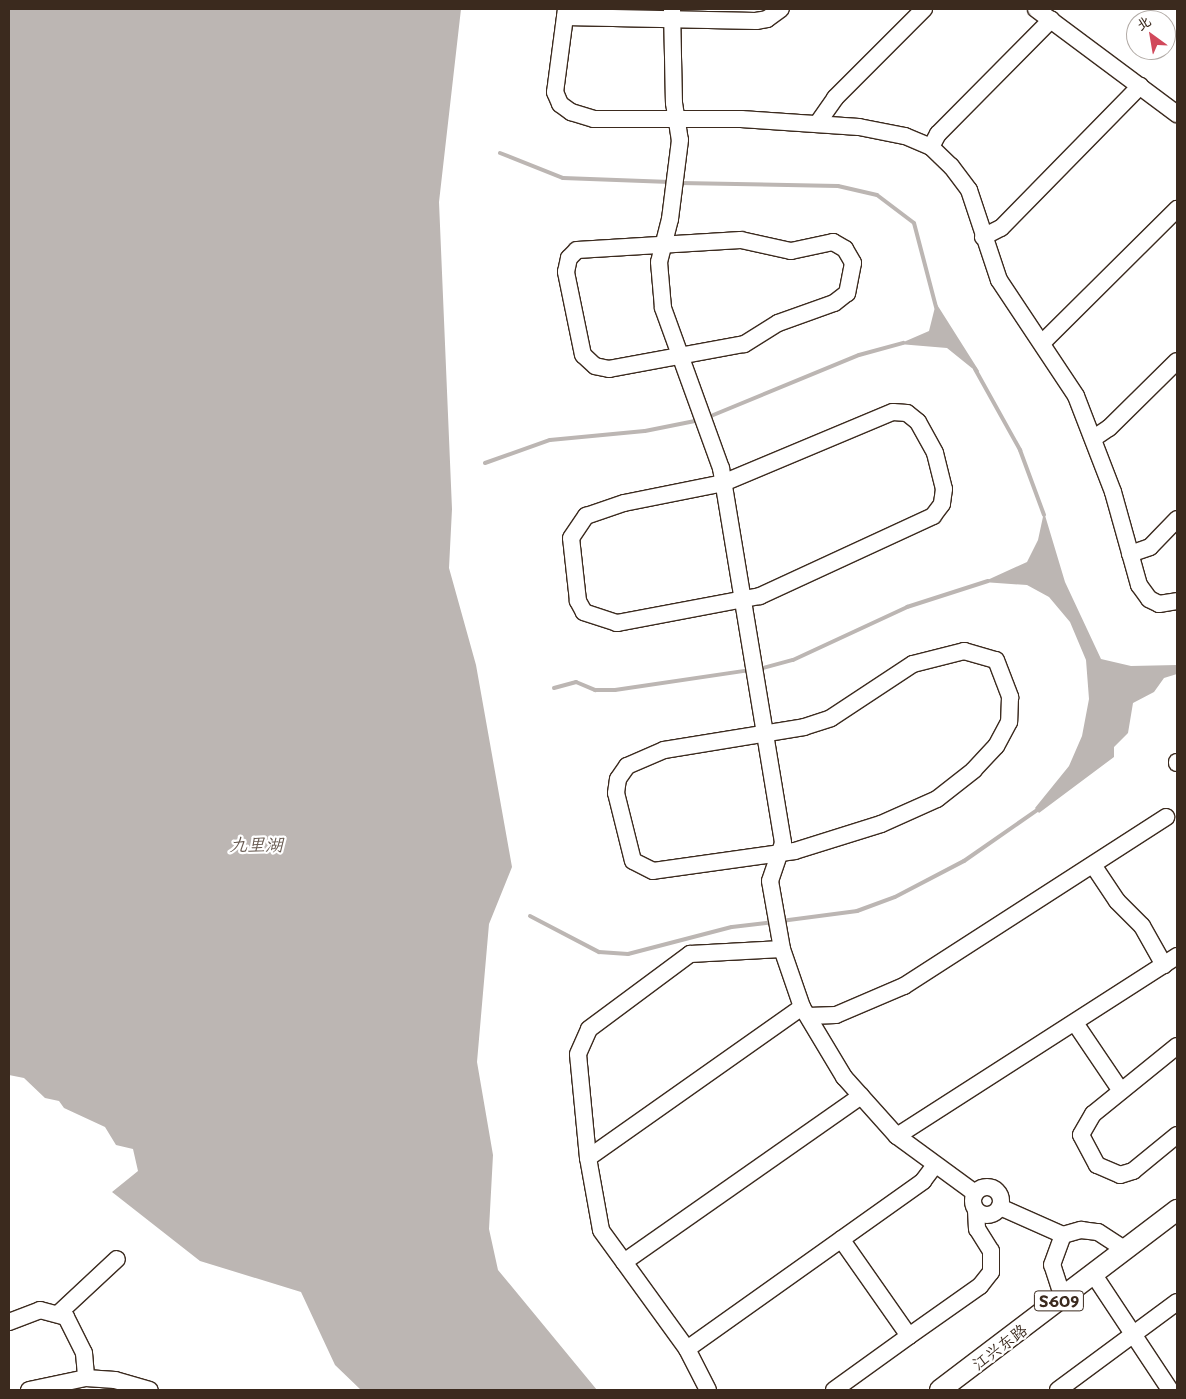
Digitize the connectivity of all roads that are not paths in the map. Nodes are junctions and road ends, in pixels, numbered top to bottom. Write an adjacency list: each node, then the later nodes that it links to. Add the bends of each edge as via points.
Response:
1 (781, 9): 5 (street, via 767,19 756,20)
2 (924, 9): 10 (street, via 835,98)
3 (1036, 9): 6 (street)
4 (566, 13): 5 (street); 9 (street, via 556,80 560,104 594,119)
5 (673, 14): 9 (street)
6 (1051, 20): 7 (street); 11 (street, via 938,134)
7 (1140, 86): 8 (street); 13 (street, via 1001,228)
8 (1177, 114)
9 (677, 119): 10 (street); 14 (street, via 680,140)
10 (818, 124): 11 (street, via 905,136)
11 (930, 147): 13 (street, via 969,190)
12 (1177, 209): 15 (street)
13 (983, 237): 15 (street, via 998,280)
14 (664, 244): 16 (street, via 659,262 663,308); 16 (street, via 590,246 569,258 566,272 577,340 595,366 608,369); 16 (street, via 741,240 792,251 833,242 845,249 853,263 846,293 834,304 778,323 744,344)
15 (1042, 342): 18 (street, via 1076,396)
16 (682, 355): 19 (street)
17 (1177, 361): 18 (street, via 1109,428)
18 (1094, 438): 21 (street)
19 (723, 483): 22 (street); 22 (street, via 624,503 586,516 571,538 574,575 584,612 617,623); 22 (street, via 893,412 906,413 918,422 935,453 944,489 942,504 920,523)
20 (1177, 519): 21 (street, via 1150,547)
21 (1130, 554): 23 (street, via 1133,572 1149,599 1159,604)
22 (743, 600): 24 (street)
23 (1177, 601)
24 (765, 734): 26 (street, via 783,843); 26 (street, via 643,756 622,772 616,793 629,852 641,867 653,871); 26 (street, via 831,718 913,664 964,651 996,660 1010,697 1009,722 996,746 974,770 937,799 881,824)
25 (1166, 817): 27 (street)
26 (780, 852): 28 (street, via 770,881)
27 (1093, 865): 29 (street, via 1117,902); 30 (street, via 904,986 836,1015)
28 (782, 949): 30 (street); 37 (street, via 690,954 589,1029 578,1054)
29 (1171, 960): 31 (street)
30 (805, 1011): 34 (street, via 844,1077); 37 (street)
31 (1075, 1023): 33 (street); 35 (street)
32 (1177, 1046): 33 (street)
33 (1121, 1091): 36 (street, via 1083,1125 1085,1146 1097,1166 1120,1175 1133,1171)
34 (861, 1096): 35 (street); 47 (street)
35 (897, 1136): 38 (street)
36 (1177, 1136)
37 (588, 1158): 47 (street, via 601,1230)
38 (935, 1165): 39 (street); 44 (street, via 923,1181)
39 (975, 1193): 40 (street, via 992,1188 999,1194); 41 (street)
40 (1000, 1207): 41 (street, via 989,1215); 43 (street)
41 (976, 1210): 54 (street, via 977,1229 991,1251 991,1272 980,1286)
42 (1177, 1210): 45 (main road, 江兴东路 / S609)
43 (1063, 1236): 45 (street, via 1081,1230 1098,1232); 49 (street, via 1052,1265)
44 (842, 1239): 54 (street); 55 (street)
45 (1126, 1250): 48 (main road, 江兴东路 / S609)
46 (117, 1259): 51 (street)
47 (624, 1262): 55 (street)
48 (1094, 1275): 49 (main road, 江兴东路 / S609); 53 (street)
49 (1063, 1298): 61 (main road, 江兴东路 / S609)
50 (1177, 1302): 53 (street)
51 (59, 1313): 52 (street, via 40,1310); 56 (street, via 74,1329 84,1353)
52 (9, 1322)
53 (1133, 1335): 62 (street); 63 (street)
54 (910, 1336): 60 (street)
55 (687, 1349): 59 (street)
56 (86, 1378): 57 (street); 58 (street, via 115,1380)
57 (29, 1390)
58 (150, 1390)
59 (708, 1390)
60 (834, 1390)
61 (940, 1390)
62 (1058, 1390)
63 (1170, 1390)

